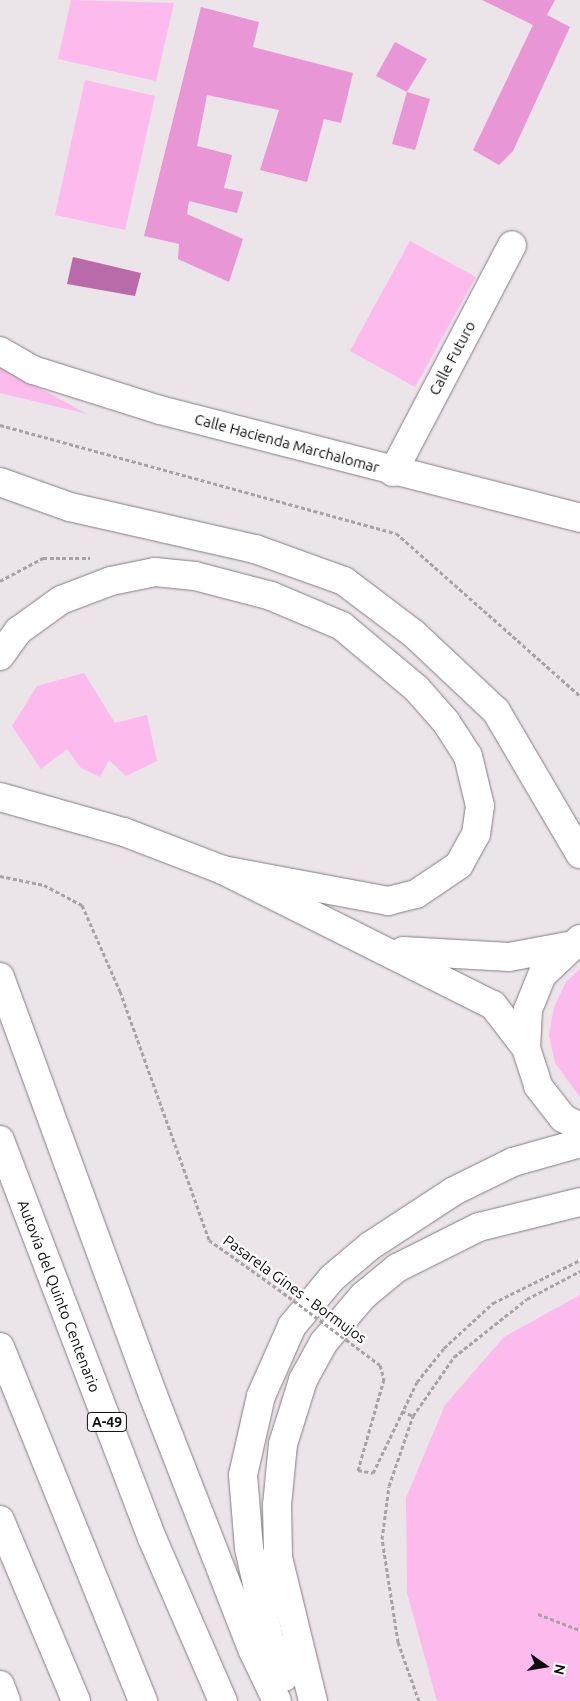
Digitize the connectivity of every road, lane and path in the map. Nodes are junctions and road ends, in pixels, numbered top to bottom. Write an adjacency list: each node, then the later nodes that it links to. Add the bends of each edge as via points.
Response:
1 (512, 245): 4 (main road, Calle Futuro)
2 (0, 351): 4 (main road, Calle Hacienda Marchalomar, via 32,370 160,410)
3 (0, 425): 8 (path, via 396,533)
4 (393, 472): 6 (main road, Calle Hacienda Marchalomar)
5 (0, 482): 10 (main road, via 70,507 255,549 344,581 414,634 496,711)
6 (580, 518)
7 (0, 656): 11 (main road, via 18,631 60,600 111,580 155,572 195,576 271,596 342,626 417,689 446,722 468,756 480,806 476,834 459,864 416,894 388,901)
8 (580, 696)
9 (6, 799): 11 (main road, via 124,832)
10 (580, 854)
11 (223, 870): 14 (main road)
12 (0, 876): 24 (path, Pasarela Gines - Bormujos, bridge, via 44,885 82,906 120,991 209,1240 380,1365 384,1379 358,1470 373,1473)
13 (574, 942): 14 (main road, via 509,957); 16 (main road, via 542,975 528,1010)
14 (391, 950): 16 (main road, via 493,1005)
15 (0, 977): 34 (main road, via 152,1395 253,1651)
16 (526, 1048): 17 (main road, via 538,1086 563,1118)
17 (580, 1127)
18 (0, 1140): 33 (main road, Autovía del Quinto Centenario / A-49, via 152,1538)
19 (580, 1143): 35 (main road, via 513,1162 454,1191 370,1246 332,1278 292,1326 260,1396 243,1475 249,1548 270,1643)
20 (580, 1202): 36 (main road, via 479,1227 397,1268 363,1296 324,1342 303,1380 283,1444 277,1505 278,1557)
21 (580, 1260): 24 (path, Pasarela Gines - Bormujos, via 493,1303 444,1348 417,1382)
22 (580, 1272): 25 (path, via 527,1299 454,1357)
23 (0, 1347): 32 (main road)
24 (402, 1411): 25 (path)
25 (413, 1416): 37 (path, via 389,1486 382,1539 398,1642)
26 (0, 1520): 31 (main road)
27 (538, 1614): 28 (path)
28 (580, 1630)
29 (0, 1685): 30 (main road)
30 (6, 1701)
31 (76, 1701)
32 (143, 1701)
33 (222, 1701)
34 (277, 1701)
35 (295, 1701)
36 (313, 1701)
37 (419, 1701)

